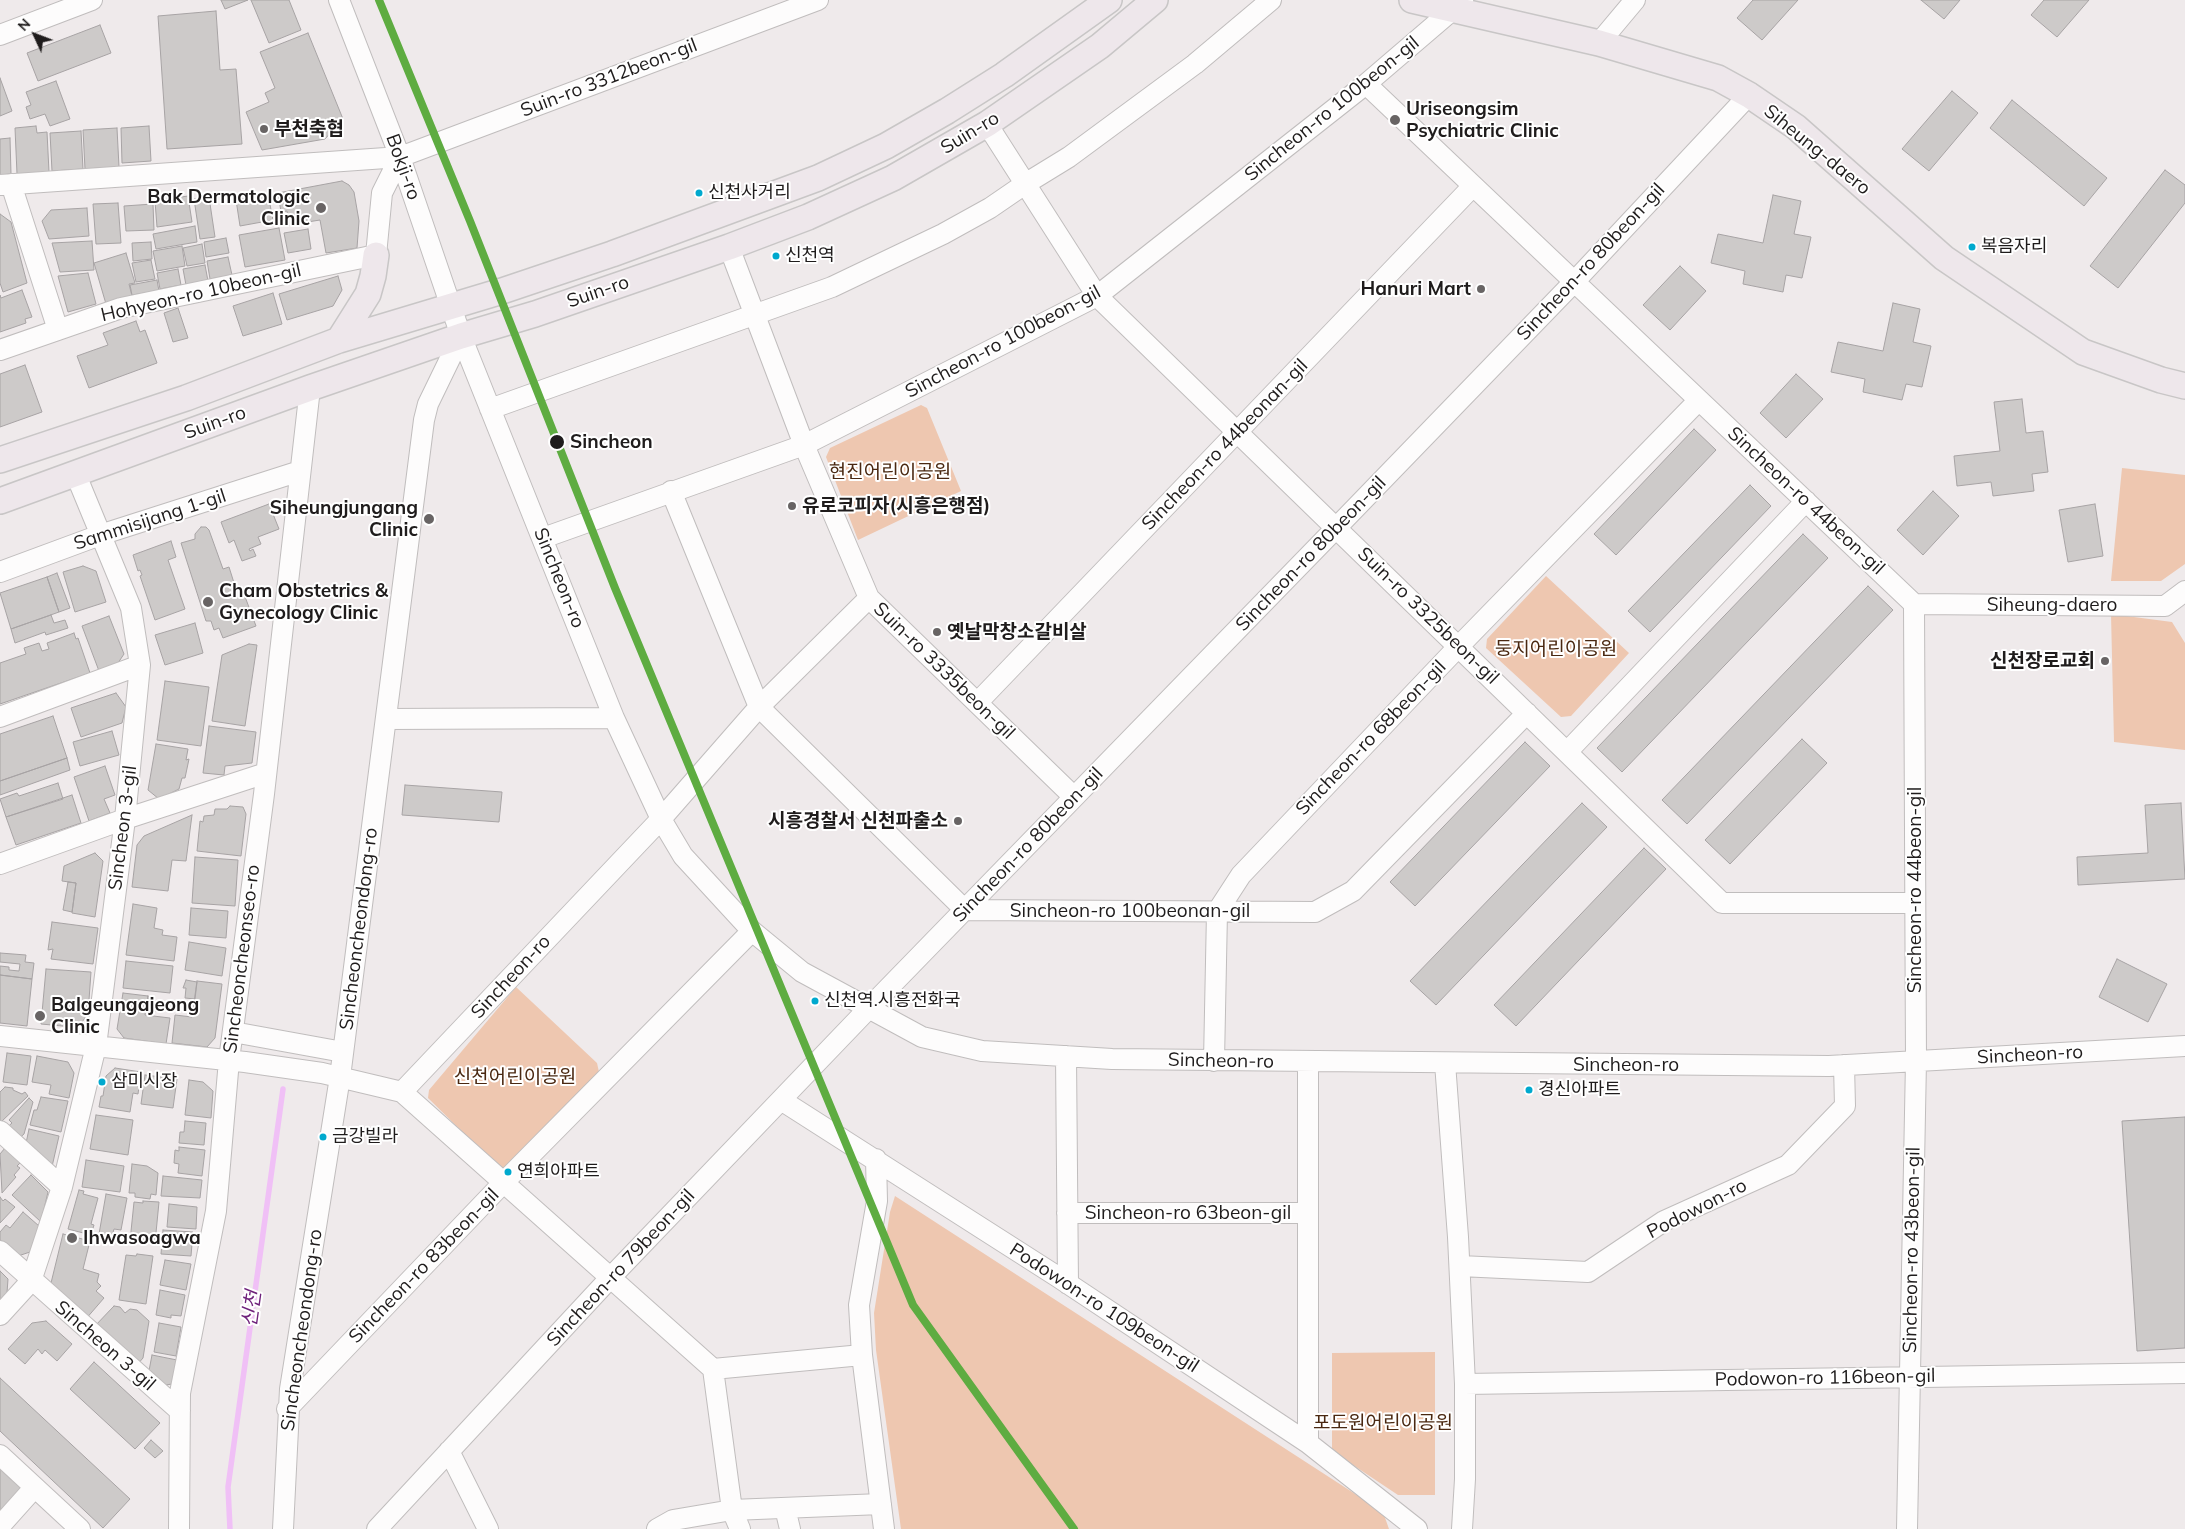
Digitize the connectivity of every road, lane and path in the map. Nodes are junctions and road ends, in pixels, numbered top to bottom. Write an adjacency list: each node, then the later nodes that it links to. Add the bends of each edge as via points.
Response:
1 (92, 0): 10 (street)
2 (339, 0): 15 (street, Bokji-ro)
3 (818, 0): 15 (street, Suin-ro 3312beon-gil)
4 (1109, 0): 23 (main road, Suin-ro, via 996,80 886,146 845,166 612,254)
5 (1155, 0): 14 (main road, Suin-ro, via 1100,46)
6 (1271, 0): 16 (street, via 1194,64 1069,158)
7 (1412, 0): 9 (main road, Siheung-daero)
8 (1634, 0): 11 (street)
9 (1459, 6): 11 (main road, Siheung-daero); 12 (street, Sincheon-ro 100beon-gil)
10 (0, 35)
11 (1599, 43): 13 (main road, Siheung-daero, via 1718,78)
12 (1366, 84): 18 (street, Sincheon-ro 44beon-gil); 22 (street, Sincheon-ro 100beon-gil)
13 (1749, 95): 21 (street, Sincheon-ro 80beon-gil); 29 (main road, Siheung-daero, via 1796,127 1944,258 2083,352)
14 (987, 124): 16 (street, Suin-ro 3325beon-gil); 19 (main road, Suin-ro, via 893,178 808,217)
15 (400, 157): 17 (street, Suin-ro 3312beon-gil); 20 (street, via 382,193); 23 (street, Bokji-ro)
16 (1025, 184): 22 (street, Suin-ro 3325beon-gil); 24 (street, via 943,234 832,287)
17 (6, 185): 25 (street)
18 (1473, 186): 21 (street, Sincheon-ro 44beon-gil); 33 (street, Sincheon-ro 44beonan-gil)
19 (729, 248): 24 (street, Suin-ro 3335beon-gil); 26 (main road, Suin-ro, via 536,314)
20 (376, 255): 25 (street, Hohyeon-ro 10beon-gil, via 121,308); 27 (main road, via 368,294)
21 (1574, 282): 31 (street, Sincheon-ro 44beon-gil); 41 (street, Sincheon-ro 80beon-gil)
22 (1097, 296): 33 (street, Suin-ro 3325beon-gil); 34 (street, Sincheon-ro 100beon-gil)
23 (450, 306): 26 (street, Bokji-ro); 27 (main road, Suin-ro)
24 (755, 315): 32 (street); 34 (street, Suin-ro 3335beon-gil)
25 (58, 330): 28 (street, Hohyeon-ro 10beon-gil)
26 (460, 336): 30 (main road, Suin-ro); 32 (street, Sincheon-ro); 55 (street, Sincheoncheondong-ro, via 428,404 424,420)
27 (339, 340): 35 (main road, Suin-ro, via 186,398)
28 (0, 350)
29 (2184, 383)
30 (310, 388): 36 (street, Sincheoncheonseo-ro); 37 (main road, Suin-ro)
31 (1699, 400): 40 (street, Sincheon-ro 44beon-gil); 48 (street, Sincheon-ro 68beon-gil)
32 (490, 409): 43 (street, Sincheon-ro)
33 (1238, 431): 41 (street, Suin-ro 3325beon-gil); 50 (street, Sincheon-ro 44beonan-gil)
34 (804, 446): 38 (street, Sincheon-ro 100beon-gil); 46 (street, Suin-ro 3335beon-gil)
35 (0, 460)
36 (300, 471): 42 (street, Sammisijang 1-gil); 57 (street, Sincheoncheonseo-ro)
37 (76, 475): 39 (main road, Suin-ro); 42 (street, Sincheon 3-gil)
38 (671, 491): 43 (street, Sincheon-ro 100beon-gil); 51 (street)
39 (0, 501)
40 (1806, 501): 47 (street, Sincheon-ro 44beon-gil); 56 (street)
41 (1337, 528): 48 (street, Suin-ro 3325beon-gil); 58 (street, Sincheon-ro 80beon-gil)
42 (100, 535): 44 (street, Sammisijang 1-gil); 49 (street, Sincheon 3-gil, via 131,608)
43 (543, 538): 54 (street, Sincheon-ro)
44 (0, 572)
45 (2185, 591): 47 (street, Siheung-daero, via 2165,606)
46 (868, 598): 50 (street, Suin-ro 3335beon-gil); 51 (street)
47 (1914, 604): 62 (street, Sincheon-ro 44beon-gil)
48 (1459, 646): 52 (street, Suin-ro 3325beon-gil); 64 (street, Sincheon-ro 68beon-gil, via 1240,875)
49 (140, 665): 53 (street); 59 (street, Sincheon 3-gil)
50 (977, 703): 58 (street, Suin-ro 3335beon-gil)
51 (759, 708): 60 (street); 63 (street)
52 (1527, 713): 56 (street, Suin-ro 3325beon-gil); 64 (street, Sincheon-ro 100beonan-gil, via 1353,891 1315,912)
53 (0, 717)
54 (614, 718): 55 (street); 60 (street, Sincheon-ro)
55 (386, 719): 71 (street, Sincheoncheondong-ro)
56 (1567, 752): 62 (street, Suin-ro 3325beon-gil, via 1722,903)
57 (266, 773): 59 (street); 67 (street, Sincheoncheonseo-ro)
58 (1074, 797): 63 (street, Sincheon-ro 80beon-gil)
59 (125, 818): 61 (street); 69 (street, Sincheon 3-gil)
60 (661, 819): 65 (street, Sincheon-ro, via 683,856); 80 (street, Sincheon-ro)
61 (0, 864)
62 (1915, 903): 75 (street, Sincheon-ro 44beon-gil)
63 (965, 910): 64 (street, Sincheon-ro 100beonan-gil); 66 (street, Sincheon-ro 80beon-gil)
64 (1217, 912): 73 (street)
65 (752, 931): 66 (street, Sincheon-ro, via 802,972); 84 (street, Sincheon-ro 83beon-gil)
66 (868, 1009): 72 (street, Sincheon-ro, via 922,1037 982,1051); 81 (street, Sincheon-ro 79beon-gil)
67 (233, 1032): 71 (street); 74 (street, Sincheoncheonseo-ro)
68 (0, 1036): 69 (street)
69 (96, 1046): 74 (street); 85 (street, Sincheon 3-gil)
70 (2185, 1046): 75 (street, Sincheon-ro)
71 (343, 1052): 79 (street, Sincheoncheondong-ro)
72 (1066, 1056): 73 (street, Sincheon-ro); 86 (street)
73 (1214, 1060): 76 (street, Sincheon-ro)
74 (237, 1061): 79 (street); 100 (street, Sincheoncheonseo-ro, via 216,1211 180,1393)
75 (1916, 1061): 78 (street, Sincheon-ro); 97 (street, Sincheon-ro 43beon-gil)
76 (1308, 1062): 77 (street, Sincheon-ro); 87 (street, Sincheon-ro 63beon-gil)
77 (1445, 1064): 78 (street, Sincheon-ro); 89 (street)
78 (1844, 1065): 89 (street, Podowon-ro, via 1845,1106 1788,1165 1664,1221 1588,1272)
79 (331, 1075): 80 (street); 99 (street, Sincheoncheondong-ro)
80 (402, 1092): 84 (street)
81 (781, 1100): 83 (street, Podowon-ro 109beon-gil); 90 (street, Sincheon-ro 79beon-gil)
82 (0, 1131): 85 (street)
83 (876, 1159): 92 (street, Podowon-ro 109beon-gil); 94 (street, via 877,1201 859,1305)
84 (504, 1182): 90 (street); 99 (street, Sincheon-ro 83beon-gil)
85 (62, 1187): 91 (street, Sincheon 3-gil)
86 (1067, 1213): 87 (street, Sincheon-ro 63beon-gil); 92 (street)
87 (1308, 1214): 101 (street, Sincheon-ro 63beon-gil)
88 (0, 1251): 91 (street, Sincheon 3-gil)
89 (1460, 1266): 98 (street)
90 (610, 1277): 95 (street); 102 (street, Sincheon-ro 79beon-gil)
91 (32, 1281): 93 (street, Sincheon 3-gil); 100 (street, Sincheon 3-gil)
92 (1068, 1284): 101 (street, Podowon-ro 109beon-gil)
93 (0, 1315)
94 (862, 1354): 95 (street); 105 (street)
95 (713, 1369): 107 (street)
96 (2185, 1373): 97 (street, Podowon-ro 116beon-gil)
97 (1910, 1377): 98 (street, Podowon-ro 116beon-gil); 120 (street, Sincheon-ro 43beon-gil)
98 (1465, 1384): 119 (street)
99 (288, 1409): 111 (street, Sincheoncheondong-ro)
100 (180, 1411): 110 (street, Sincheoncheonseo-ro)
101 (1308, 1443): 118 (street, Podowon-ro 109beon-gil)
102 (450, 1451): 112 (street, Sincheon-ro 79beon-gil); 113 (street)
103 (0, 1455): 104 (street)
104 (34, 1488): 108 (street); 109 (street)
105 (881, 1504): 106 (street); 117 (street)
106 (785, 1508): 107 (street); 116 (street)
107 (732, 1510): 114 (street, via 673,1520); 115 (street)
108 (0, 1526)
109 (80, 1529)
110 (180, 1529)
111 (283, 1529)
112 (377, 1529)
113 (488, 1529)
114 (657, 1529)
115 (740, 1529)
116 (790, 1529)
117 (884, 1529)
118 (1417, 1529)
119 (1462, 1529)
120 (1907, 1529)

